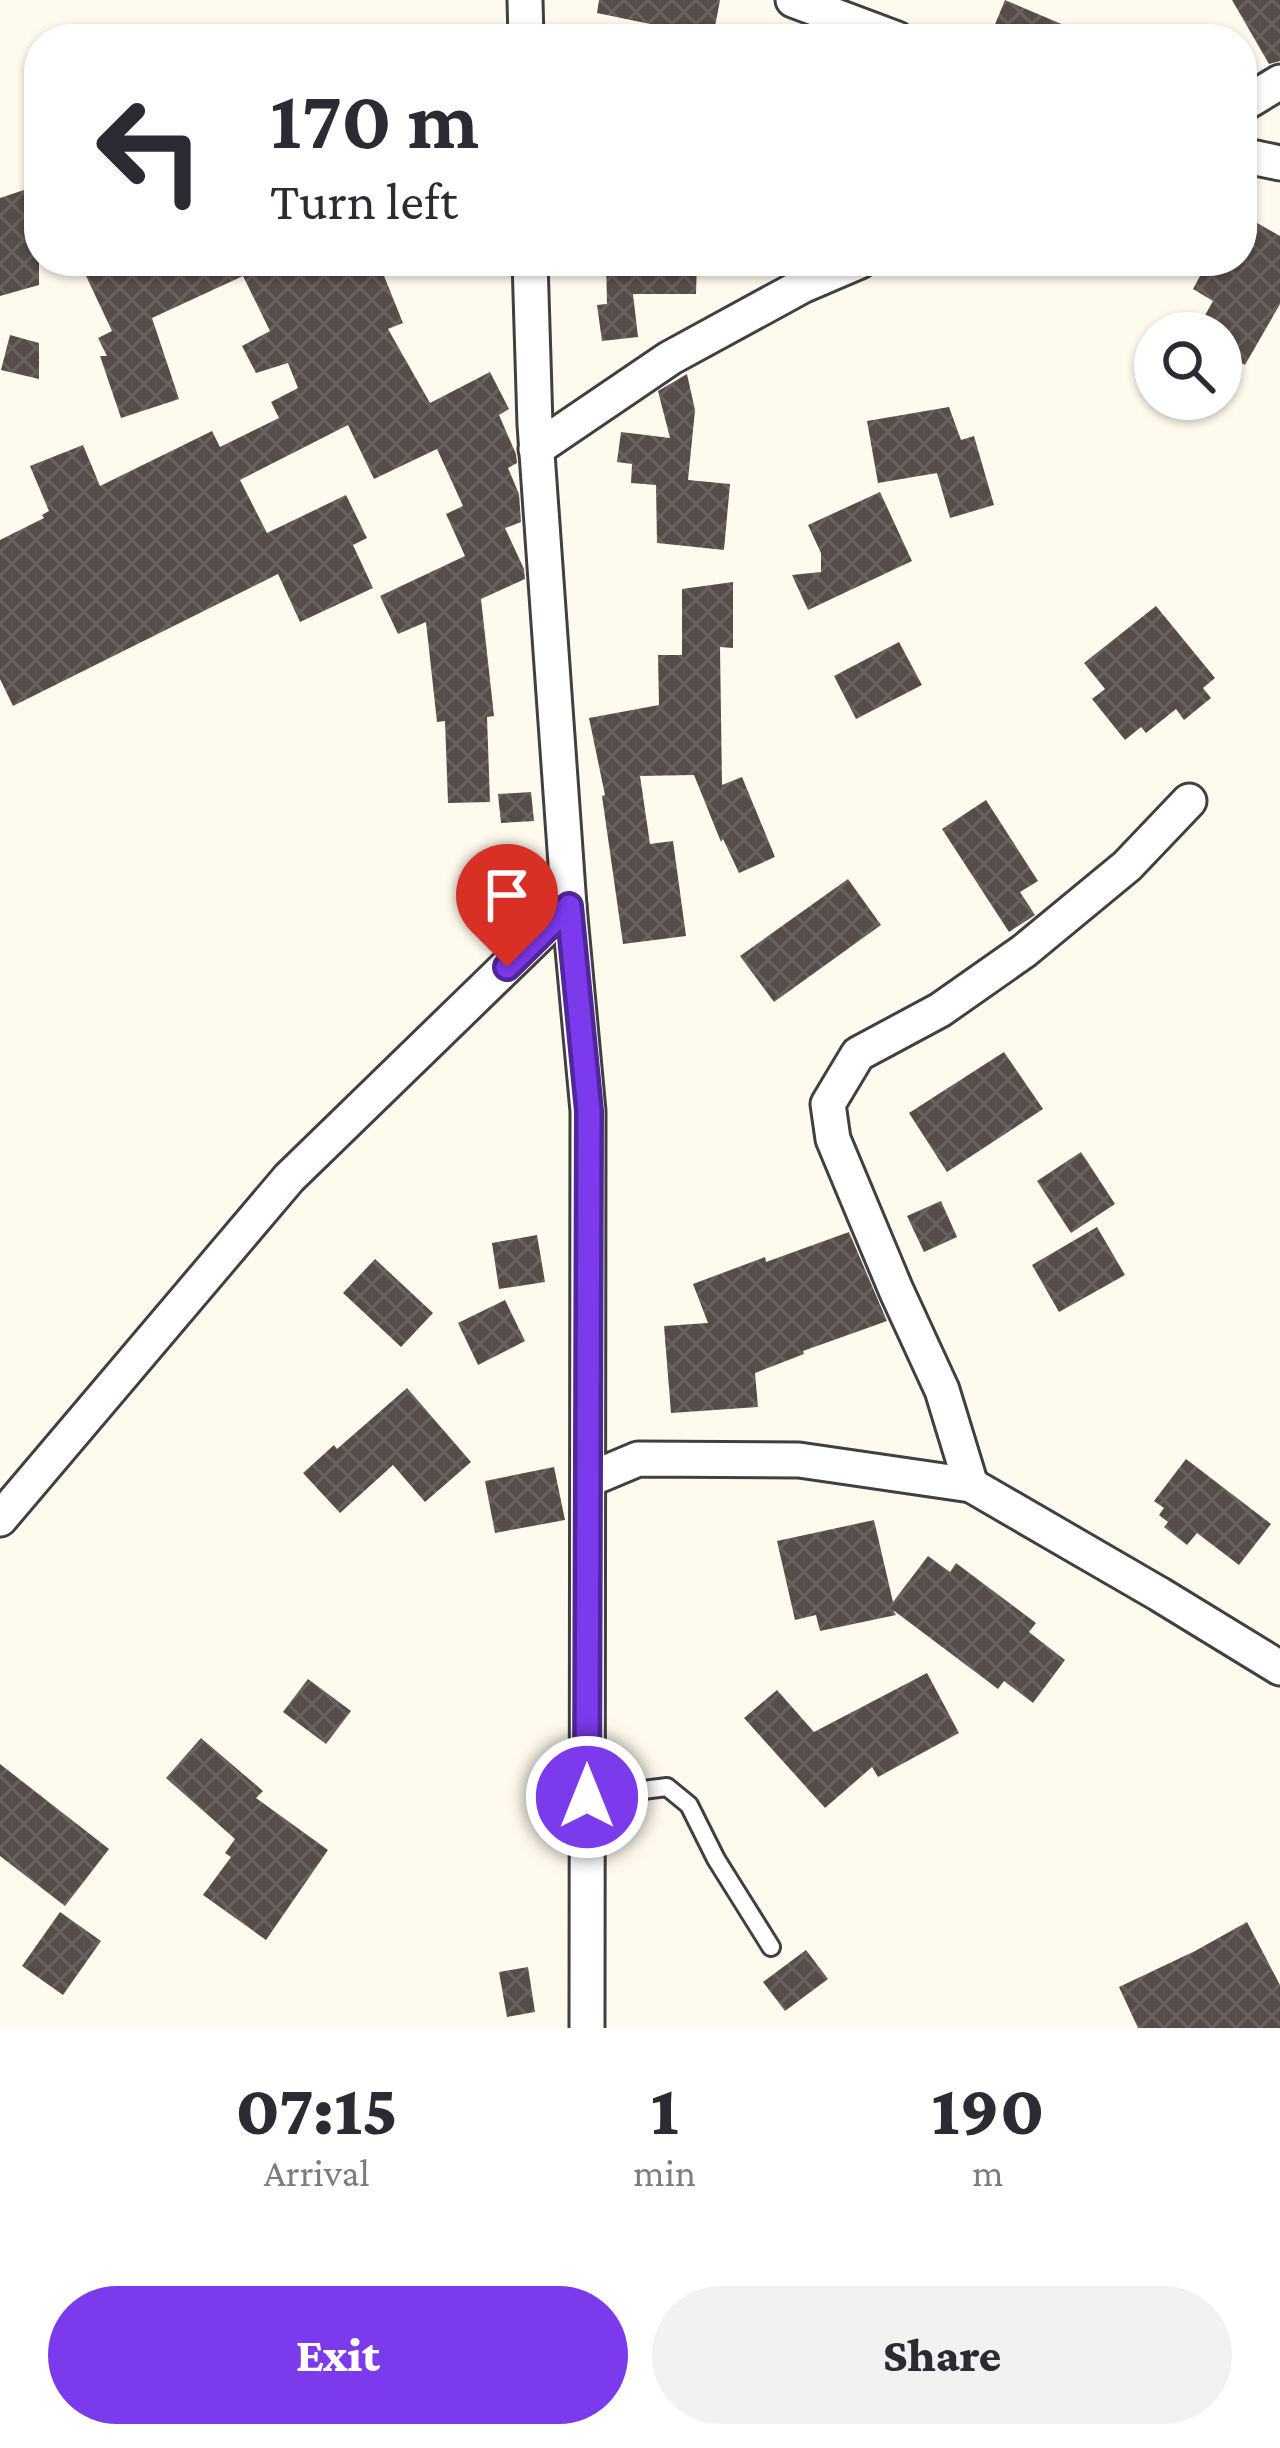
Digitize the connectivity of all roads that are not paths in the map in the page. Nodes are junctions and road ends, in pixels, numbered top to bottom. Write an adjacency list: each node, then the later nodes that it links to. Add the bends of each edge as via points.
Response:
1 (793, 0): 2 (street)
2 (857, 24)
3 (530, 276): 5 (street)
4 (825, 276): 5 (street, via 670,358)
5 (536, 449): 7 (street)
6 (1189, 801): 9 (street, via 1024,951 858,1054 828,1104 833,1139 942,1390)
7 (569, 906): 8 (street, via 589,1111); 10 (street, via 289,1178)
8 (588, 1480): 9 (street, via 638,1459 799,1460); 12 (street)
9 (971, 1485): 11 (street)
10 (0, 1519)
11 (1280, 1669)
12 (587, 1797): 13 (lane, via 668,1787 689,1805); 14 (street)
13 (771, 1947)
14 (587, 2028)

